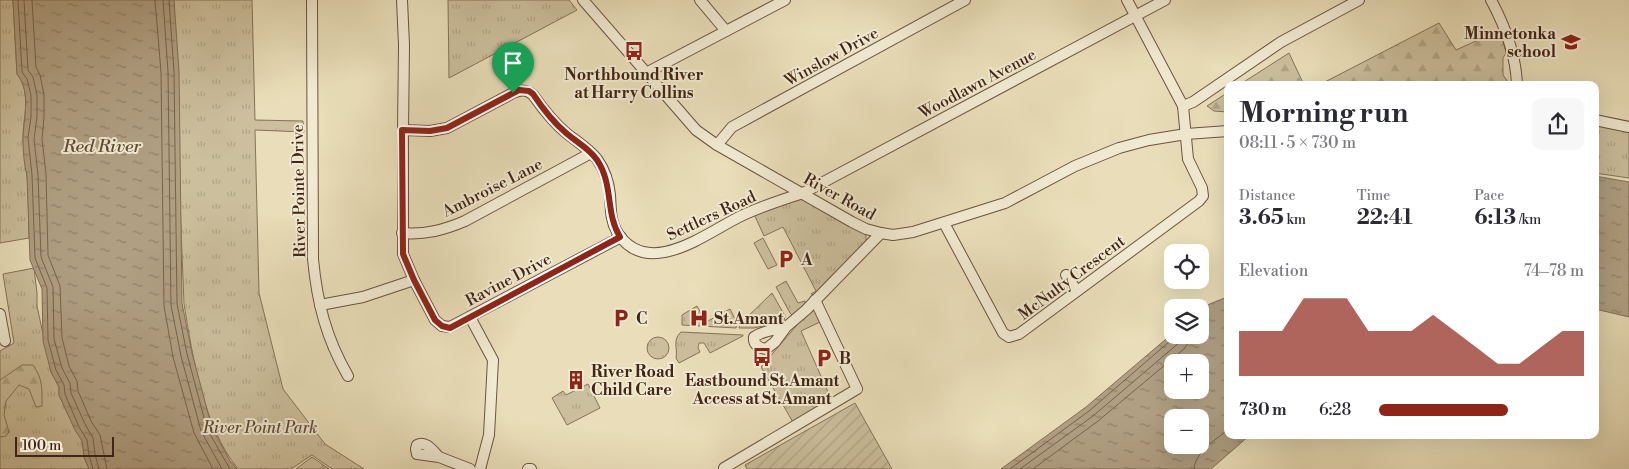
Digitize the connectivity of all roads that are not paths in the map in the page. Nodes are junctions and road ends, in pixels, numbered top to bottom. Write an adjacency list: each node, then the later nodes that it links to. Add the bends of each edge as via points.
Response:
1 (312, 0): 32 (street, River Pointe Drive, via 313,259)
2 (402, 0): 18 (street, Ravine Drive)
3 (583, 0): 13 (street, River Road)
4 (700, 0): 12 (street)
5 (785, 0): 12 (street)
6 (966, 0): 21 (street, Winslow Drive, via 732,127)
7 (1127, 0): 11 (street)
8 (1165, 0): 11 (street, Woodlawn Avenue)
9 (1359, 0): 15 (street, via 1281,42)
10 (1490, 0): 14 (street, via 1513,54)
11 (1135, 16): 15 (street); 23 (street, Woodlawn Avenue)
12 (726, 31): 13 (street)
13 (646, 73): 21 (street, River Road, via 696,130)
14 (1516, 81)
15 (1183, 106): 20 (street, McNulty Crescent)
16 (1599, 121): 17 (street)
17 (1629, 127)
18 (402, 130): 22 (street, via 447,128 524,90 533,94 552,120); 25 (street, Ravine Drive)
19 (1224, 132): 20 (street, River Road)
20 (1186, 134): 24 (street, River Road, via 1120,148 1075,166 1005,203); 30 (street, McNulty Crescent, via 1188,159 1202,188 1199,201)
21 (717, 145): 23 (street, River Road)
22 (590, 153): 25 (street, Ambroise Lane, via 456,225 429,233); 27 (street, via 601,166 608,185 612,220)
23 (803, 193): 26 (street, River Road, via 860,226); 27 (street, Settlers Road, via 746,214 666,252 644,252)
24 (944, 223): 26 (street, River Road, via 903,234); 30 (street, McNulty Crescent, via 1006,336 1019,334)
25 (402, 233): 29 (street, Ravine Drive, via 403,254)
26 (881, 233): 31 (street)
27 (620, 237): 34 (street, Ravine Drive)
28 (1066, 275): 30 (street)
29 (414, 280): 32 (street, via 363,297); 34 (street, Ravine Drive, via 435,320 442,326 450,328)
30 (1077, 291)
31 (816, 300): 35 (street); 39 (street, via 857,389)
32 (320, 305): 37 (street, River Pointe Drive, via 337,358)
33 (0, 314): 36 (street)
34 (470, 317): 41 (street, via 493,360 489,435)
35 (786, 327)
36 (5, 341)
37 (348, 376)
38 (439, 456): 40 (street)
39 (724, 468)
40 (470, 469)
41 (480, 469)

